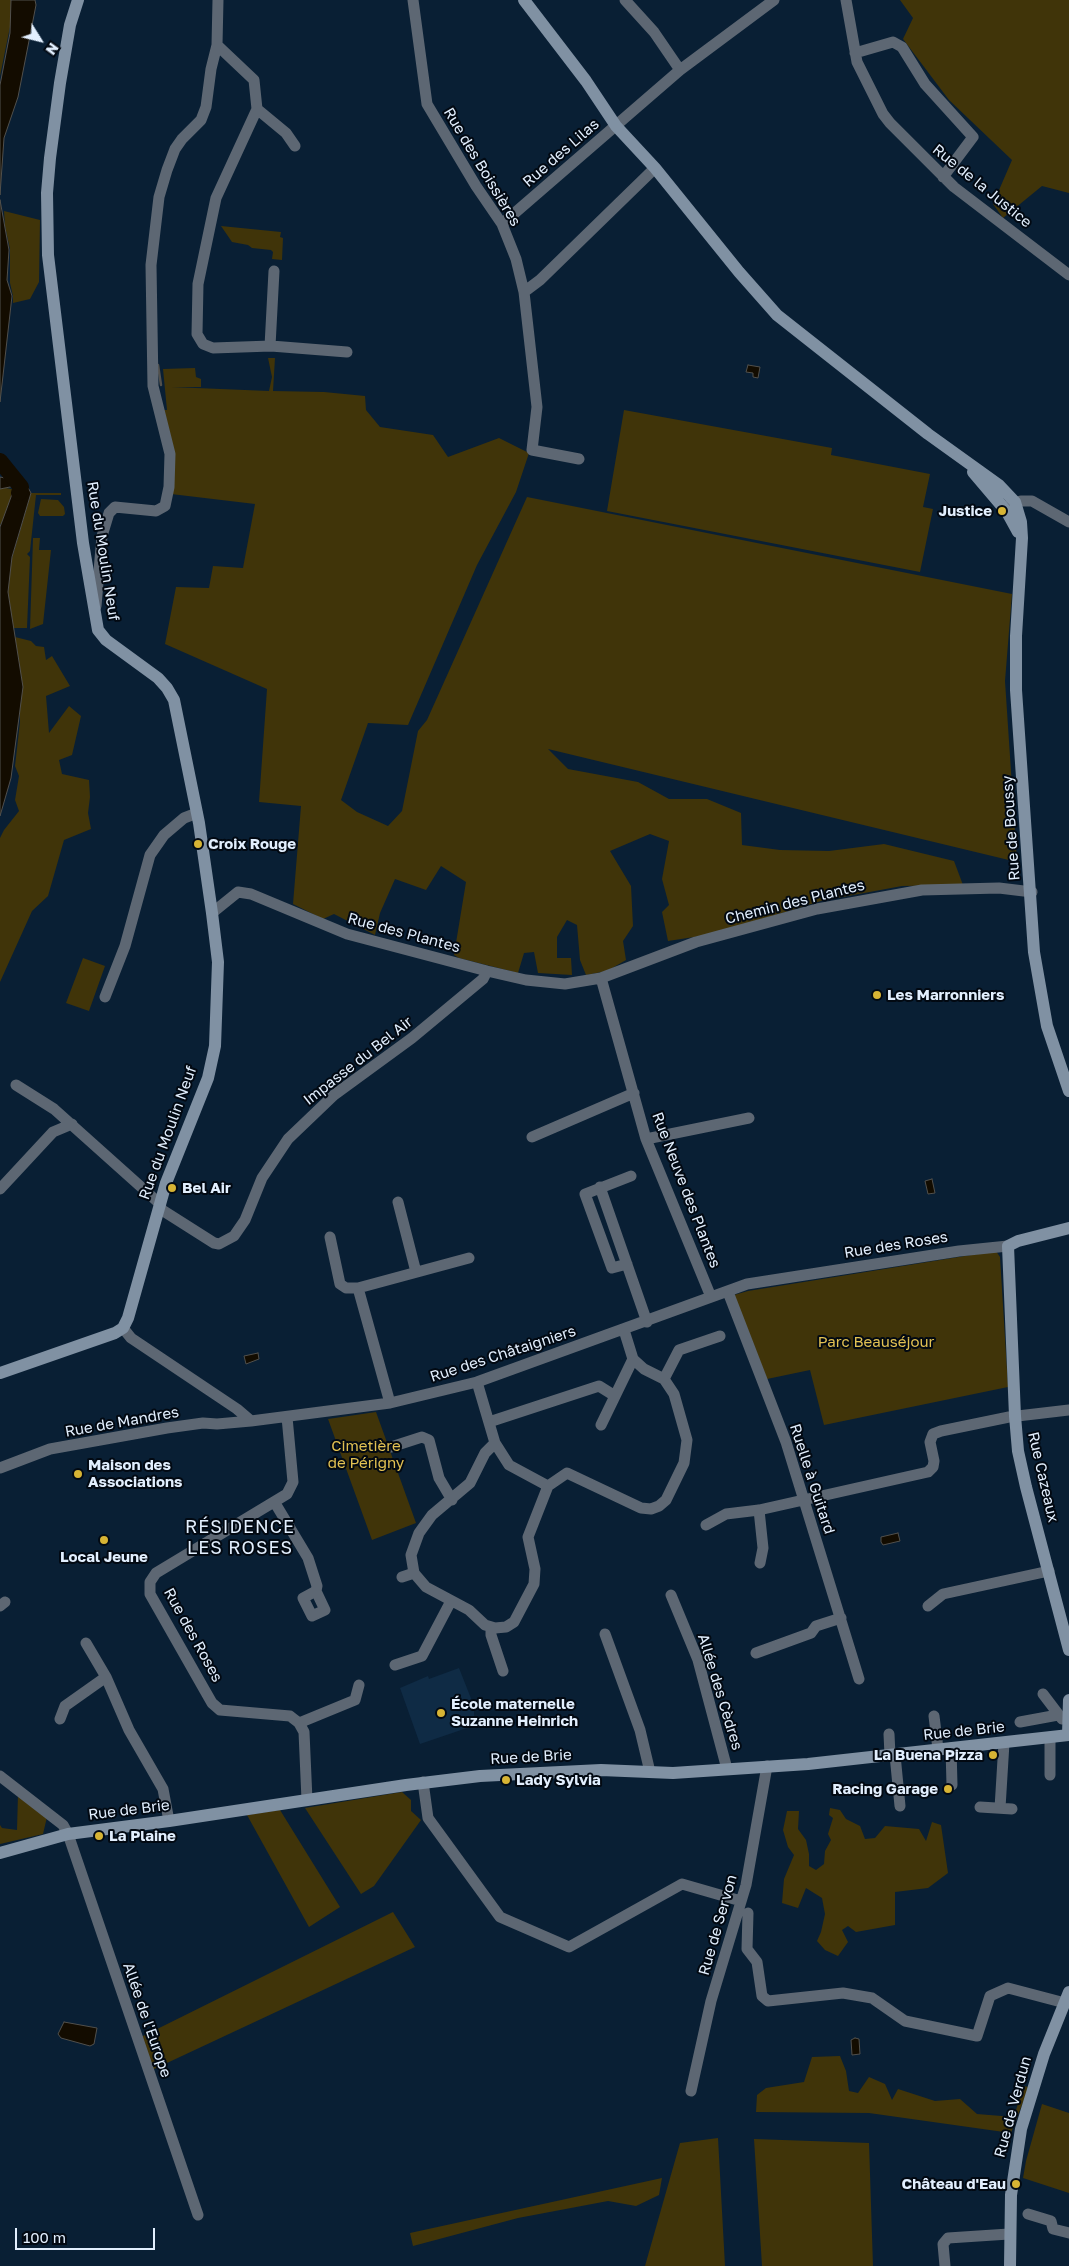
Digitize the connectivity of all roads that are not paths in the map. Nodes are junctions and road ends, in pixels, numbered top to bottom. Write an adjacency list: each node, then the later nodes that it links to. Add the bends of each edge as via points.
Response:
1 (78, 0): 25 (street, Rue du Moulin Neuf, via 67,44 50,158 48,255)
2 (218, 0): 8 (street)
3 (413, 0): 16 (street, Rue des Boissières, via 427,104)
4 (524, 0): 12 (street, Rue de Boussy)
5 (625, 0): 10 (street, via 654,32)
6 (774, 0): 10 (street, Rue des Lilas)
7 (846, 0): 9 (street, Rue de la Justice)
8 (217, 45): 11 (street, via 254,80); 25 (street, via 206,107 201,120 175,149 159,197 151,265 153,386 170,454 165,506 156,511 115,507 109,513 102,536)
9 (855, 53): 15 (street, Rue de la Justice, via 883,114); 15 (street, via 893,42 902,47 924,84 973,137)
10 (680, 70): 12 (street, Rue des Lilas)
11 (258, 109): 13 (street, via 286,133); 20 (street, via 216,198 198,284 197,334 203,344 213,348)
12 (616, 126): 14 (street, Rue de Boussy); 16 (street, Rue des Lilas)
13 (295, 146)
14 (655, 168): 19 (street); 23 (street, Rue de Boussy, via 777,315 962,459)
15 (943, 177): 18 (street, Rue de la Justice)
16 (502, 224): 19 (street, Rue des Boissières, via 516,259)
17 (274, 271): 20 (street)
18 (1069, 275)
19 (524, 292): 22 (street, Rue des Boissières, via 537,407 532,450)
20 (270, 346): 21 (street)
21 (347, 352)
22 (580, 459)
23 (1009, 505): 24 (street, via 1026,500 1036,502); 27 (street, Rue de Boussy, via 1017,530 1020,558 1016,672)
24 (1069, 522)
25 (95, 620): 26 (street, Rue du Moulin Neuf, via 106,640 158,678 174,700)
26 (197, 813): 28 (street, Rue du Moulin Neuf); 31 (street, via 184,818 164,835 150,856 125,946)
27 (1032, 892): 30 (street, Chemin des Plantes, via 999,888 922,890 817,909 696,942); 33 (street, Rue de Boussy, via 1034,952 1047,1026)
28 (212, 913): 29 (street, Rue des Plantes, via 238,892 251,894 347,934); 41 (street, Rue du Moulin Neuf, via 218,962 214,1046 208,1078)
29 (487, 971): 30 (street, Rue des Plantes, via 564,984); 41 (street, Impasse du Bel Air, via 483,979 412,1038 334,1095 288,1139 262,1178 245,1220 234,1236 219,1244 214,1243 162,1210)
30 (601, 978): 34 (street, Rue Neuve des Plantes)
31 (105, 997)
32 (16, 1085): 36 (street, via 54,1108)
33 (1069, 1091)
34 (634, 1093): 37 (street); 38 (street, Rue Neuve des Plantes)
35 (749, 1118): 38 (street)
36 (72, 1124): 40 (street, via 53,1132); 41 (street)
37 (532, 1136)
38 (646, 1139): 50 (street, Rue Neuve des Plantes)
39 (631, 1176): 51 (street, via 600,1187)
40 (0, 1189)
41 (159, 1202): 52 (street, Rue du Moulin Neuf)
42 (398, 1202): 47 (street)
43 (1069, 1228): 45 (street, Rue des Roses)
44 (330, 1237): 48 (street, via 340,1284 346,1288)
45 (1008, 1246): 49 (street, Rue des Roses, via 747,1284); 62 (street, Rue Cazeaux)
46 (469, 1258): 47 (street)
47 (416, 1272): 48 (street)
48 (358, 1288): 60 (street)
49 (728, 1292): 50 (street, Rue des Châtaigniers); 71 (street, Ruelle à Guitard, via 786,1442)
50 (711, 1297): 51 (street, Rue des Châtaigniers)
51 (646, 1322): 53 (street, Rue des Châtaigniers)
52 (123, 1328): 56 (street); 64 (street, via 131,1338)
53 (624, 1330): 55 (street); 58 (street, Rue des Châtaigniers)
54 (720, 1336): 57 (street, via 679,1350)
55 (633, 1359): 57 (street); 59 (street)
56 (0, 1373)
57 (664, 1379): 70 (street, via 674,1394 687,1440 684,1463 666,1500 651,1509 641,1508 567,1472)
58 (476, 1382): 60 (street, Rue des Châtaigniers); 65 (street)
59 (615, 1396): 65 (street, via 599,1386); 66 (street)
60 (390, 1403): 63 (street, Rue des Châtaigniers)
61 (1069, 1410): 62 (street)
62 (1015, 1416): 71 (street, via 933,1434 930,1442 934,1461 928,1472); 77 (street, Rue Cazeaux, via 1018,1451)
63 (287, 1417): 64 (street, Rue des Châtaigniers); 73 (street, Rue des Roses, via 293,1482 287,1494)
64 (252, 1421): 69 (street, Rue de Mandres, via 203,1423 109,1438 50,1450)
65 (489, 1422): 67 (street)
66 (601, 1425)
67 (495, 1443): 70 (street, via 508,1465); 72 (street, via 485,1453 470,1483)
68 (391, 1447): 72 (street, via 422,1437 429,1440 439,1478)
69 (0, 1468)
70 (548, 1486): 85 (street, via 528,1537 535,1570 534,1584 514,1622 506,1627)
71 (804, 1499): 74 (street); 84 (street, Ruelle à Guitard)
72 (452, 1500): 78 (street, via 432,1515 419,1534 411,1555)
73 (275, 1503): 80 (street, via 308,1558); 101 (street, Rue des Roses, via 156,1573 150,1582 150,1594 204,1690 220,1710 290,1716)
74 (759, 1510): 75 (street, via 726,1514); 76 (street, via 763,1548)
75 (706, 1525)
76 (760, 1563)
77 (1049, 1571): 83 (street, via 943,1594); 88 (street, Rue Cazeaux)
78 (414, 1573): 79 (street); 82 (street, via 426,1587)
79 (402, 1577)
80 (316, 1592)
81 (671, 1595): 109 (street, Allée des Cèdres, via 698,1660)
82 (451, 1600): 85 (street); 90 (street, via 422,1656)
83 (928, 1606)
84 (841, 1618): 89 (street); 93 (street, Ruelle à Guitard)
85 (491, 1627): 91 (street)
86 (605, 1634): 110 (street, via 640,1730)
87 (86, 1643): 92 (street)
88 (1069, 1650)
89 (756, 1653)
90 (395, 1665)
91 (503, 1671)
92 (106, 1677): 99 (street, via 65,1706); 120 (street, via 129,1730 163,1789)
93 (859, 1679)
94 (359, 1685): 101 (street, via 355,1700)
95 (1043, 1694): 98 (street)
96 (1069, 1700): 98 (street)
97 (934, 1716): 106 (street)
98 (1063, 1718): 100 (street); 103 (street)
99 (60, 1719)
100 (1020, 1722)
101 (299, 1723): 115 (street, via 304,1732)
102 (889, 1734): 107 (street)
103 (1069, 1735): 104 (street, Rue de Brie)
104 (1050, 1737): 105 (street, Rue de Brie); 111 (street)
105 (1004, 1743): 106 (street, Rue de Brie); 118 (street)
106 (944, 1748): 107 (street, Rue de Brie); 114 (street)
107 (893, 1755): 108 (street, Rue de Brie); 116 (street)
108 (767, 1766): 109 (street, Rue de Brie); 123 (street, Rue de Servon)
109 (727, 1769): 110 (street, Rue de Brie)
110 (650, 1772): 113 (street, Rue de Brie, via 541,1772)
111 (1050, 1775)
112 (0, 1776): 121 (street, via 63,1825)
113 (424, 1782): 115 (street, Rue de Brie); 123 (street, via 428,1818 500,1917 568,1947 682,1884)
114 (952, 1785)
115 (307, 1800): 120 (street, Rue de Brie)
116 (900, 1806)
117 (980, 1807): 118 (street)
118 (1000, 1808): 119 (street)
119 (1012, 1809)
120 (169, 1822): 121 (street, Rue de Brie)
121 (68, 1834): 122 (street, Rue de Brie); 128 (street, Allée de l'Europe)
122 (0, 1853)
123 (741, 1900): 126 (street, Rue de Servon, via 711,2001)
124 (748, 1913): 125 (street, via 747,1950 757,1962 762,1996 768,2001 843,1994 872,1998 905,2020 977,2036 990,1996 1008,1988)
125 (1067, 1997): 130 (street, Rue de Verdun, via 1044,2054 1021,2129 1013,2173)
126 (691, 2091)
127 (1028, 2214): 129 (street, via 1051,2221 1054,2229)
128 (198, 2215)
129 (1069, 2233)
130 (1009, 2234): 131 (street, via 948,2238 943,2244); 132 (street, Rue de Verdun)
131 (945, 2266)
132 (1010, 2266)

